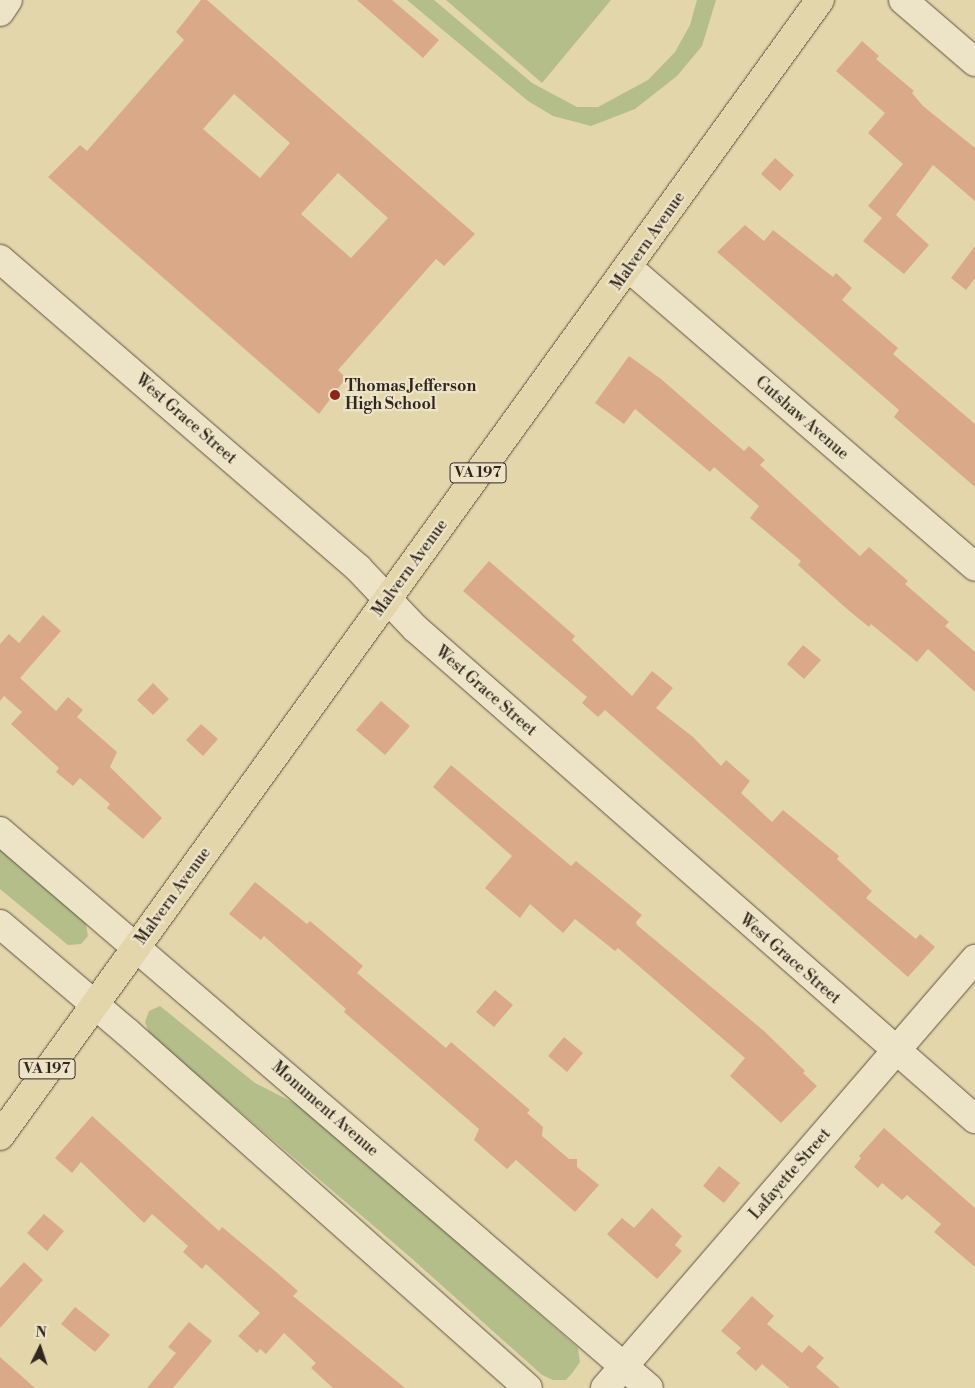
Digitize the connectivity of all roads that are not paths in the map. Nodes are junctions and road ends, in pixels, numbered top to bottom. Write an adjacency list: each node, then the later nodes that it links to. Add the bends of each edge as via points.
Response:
1 (8, 0): 4 (street)
2 (820, 0): 7 (main road, Malvern Avenue / VA 197)
3 (903, 0): 5 (street)
4 (0, 12)
5 (975, 62)
6 (0, 259): 9 (street, West Grace Street, via 358,568)
7 (629, 268): 8 (street, Cutshaw Avenue); 9 (main road, Malvern Avenue / VA 197)
8 (975, 567)
9 (388, 599): 12 (main road, Malvern Avenue / VA 197); 15 (street, West Grace Street, via 414,628)
10 (0, 831): 12 (street, Monument Avenue)
11 (0, 924): 14 (street)
12 (136, 946): 14 (main road, Malvern Avenue / VA 197); 18 (street, Monument Avenue)
13 (975, 959): 15 (street, Lafayette Street)
14 (94, 1003): 17 (main road, Malvern Avenue / VA 197); 19 (street)
15 (895, 1052): 16 (street, West Grace Street); 18 (street, Lafayette Street)
16 (975, 1119)
17 (0, 1136)
18 (624, 1367): 20 (street, Lafayette Street); 21 (street, Monument Avenue)
19 (528, 1388)
20 (605, 1388)
21 (649, 1388)

